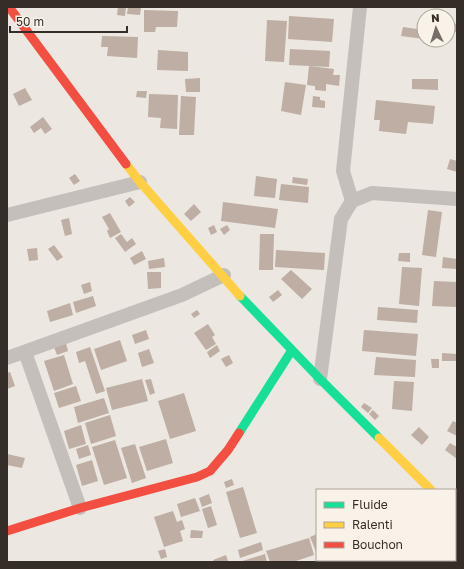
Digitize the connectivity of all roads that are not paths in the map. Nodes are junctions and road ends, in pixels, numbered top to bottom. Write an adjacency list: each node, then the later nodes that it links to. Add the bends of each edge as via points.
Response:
1 (9, 7): 3 (street)
2 (360, 7): 5 (street, via 343,171)
3 (140, 182): 6 (street); 7 (street)
4 (457, 199): 5 (street, via 372,193)
5 (352, 201): 11 (street, via 341,219)
6 (7, 215)
7 (224, 276): 8 (street); 9 (street, via 182,295)
8 (292, 350): 11 (street); 13 (street, via 228,450 210,471 197,478)
9 (26, 352): 10 (street); 13 (street)
10 (7, 358)
11 (320, 379): 12 (street)
12 (430, 489)
13 (80, 508): 14 (street)
14 (7, 531)

